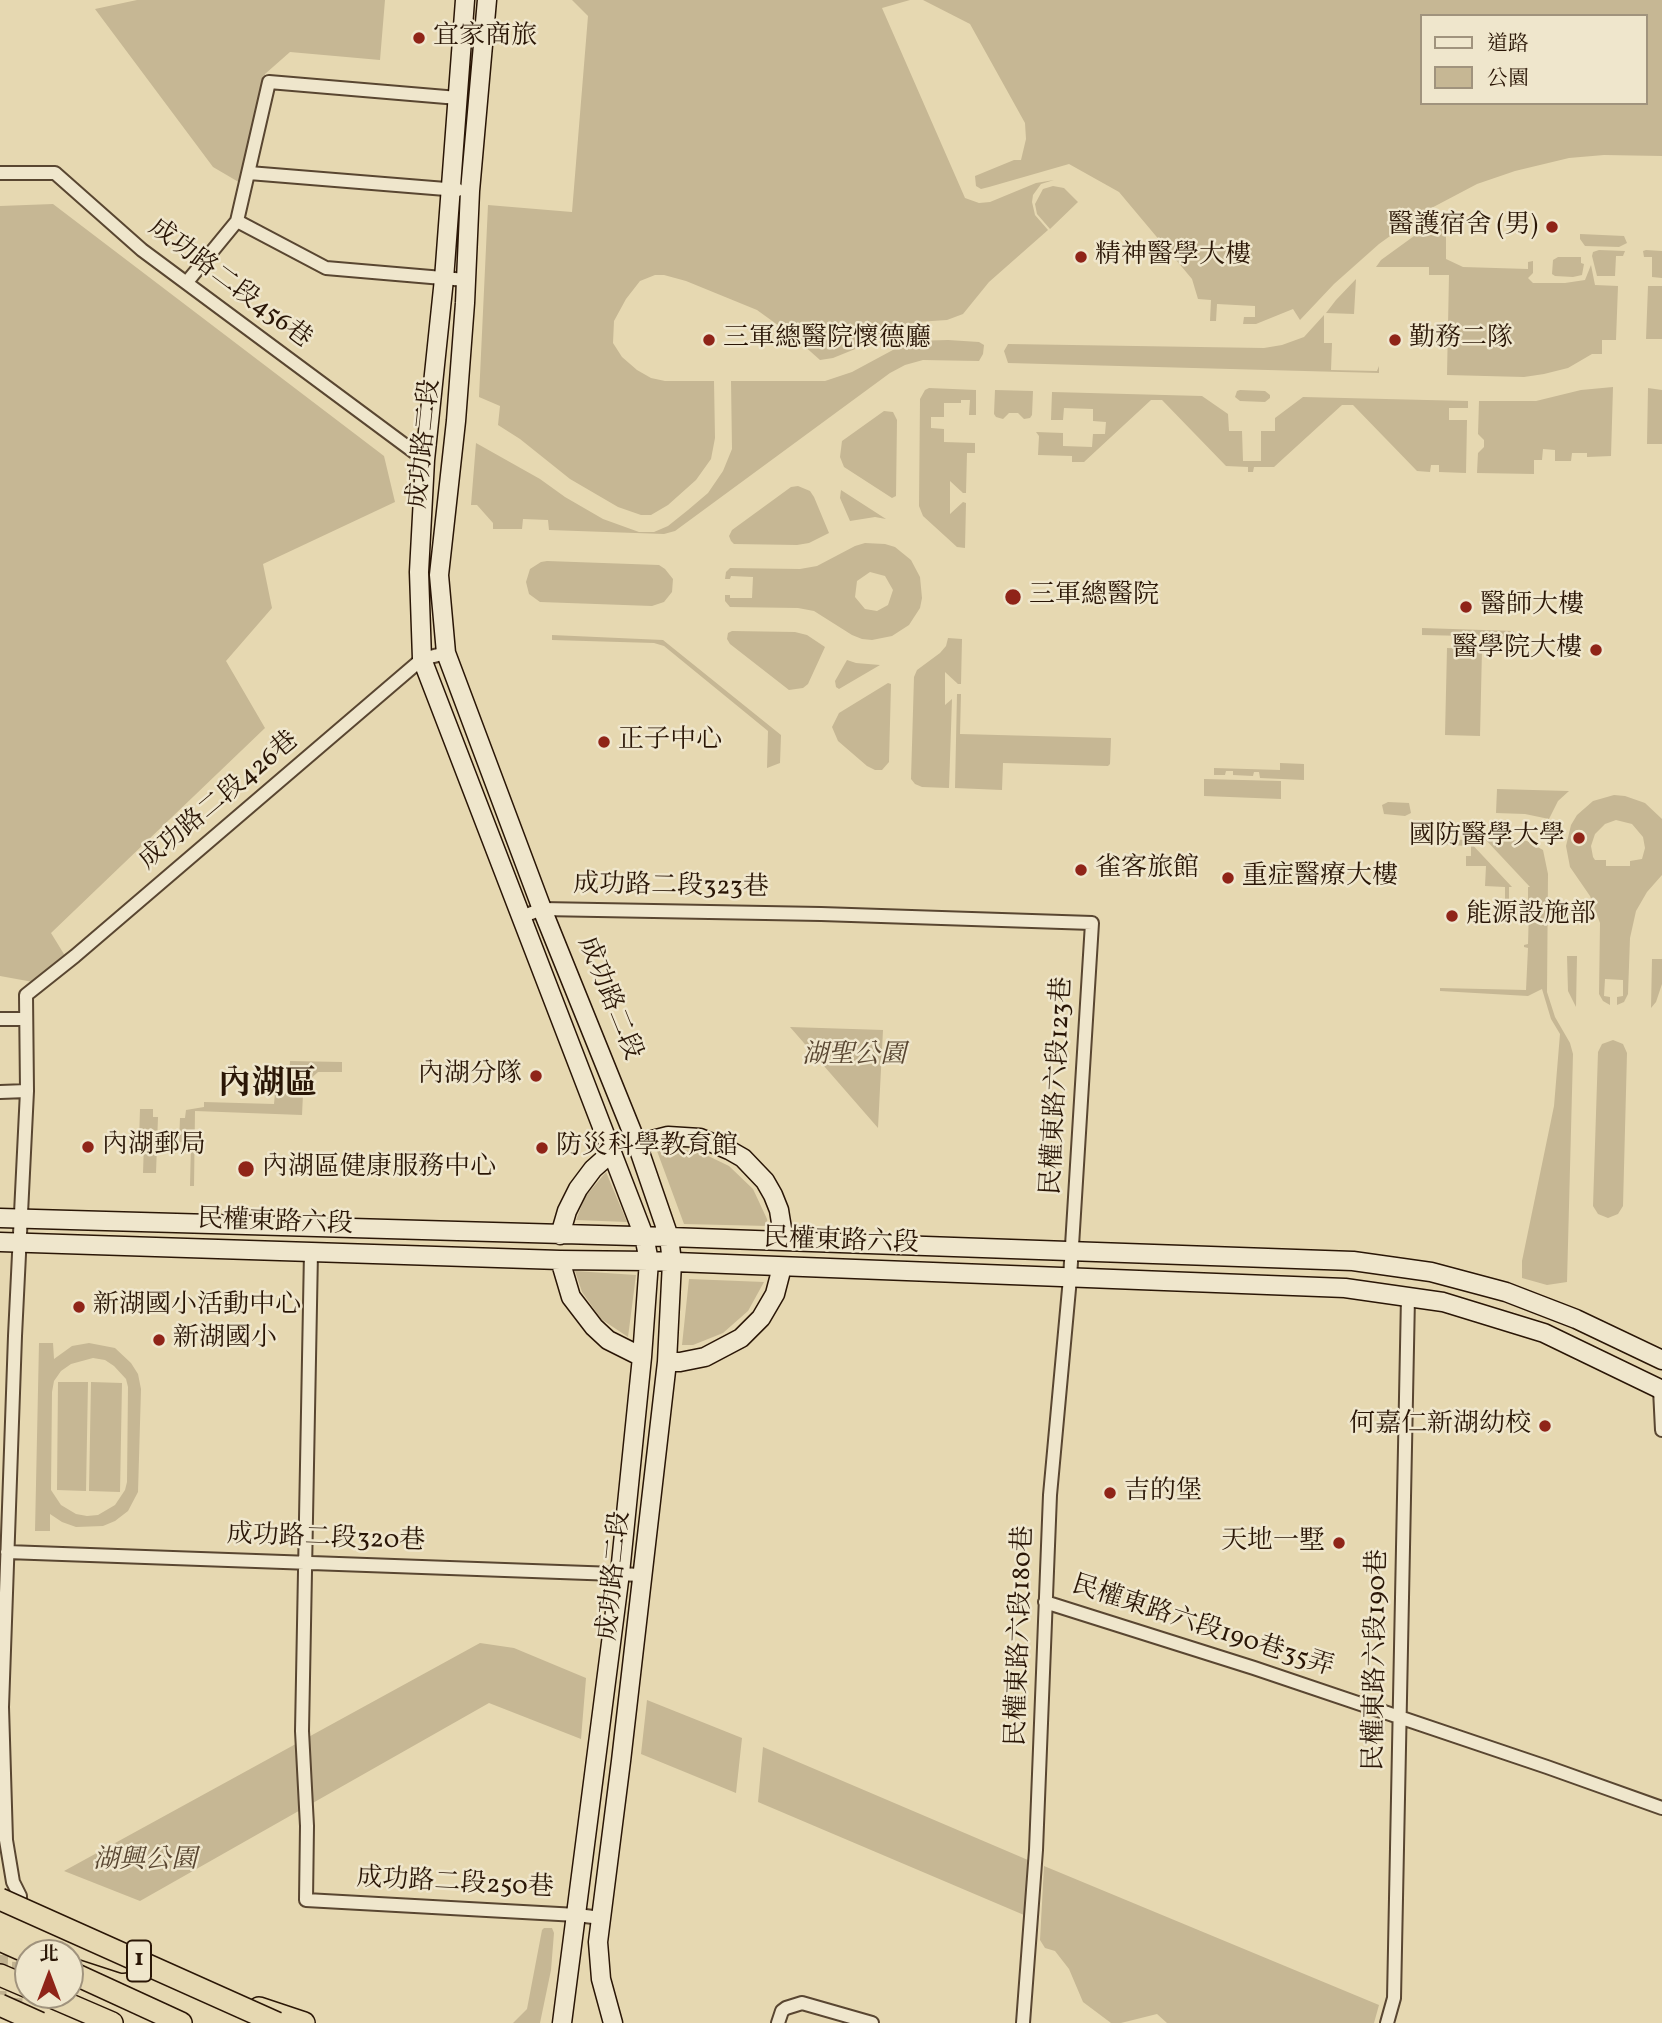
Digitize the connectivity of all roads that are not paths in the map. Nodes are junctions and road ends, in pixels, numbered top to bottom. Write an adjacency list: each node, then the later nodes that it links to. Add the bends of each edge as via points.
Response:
1 (465, 0): 3 (main road, 成功路二段)
2 (487, 0): 7 (main road, 成功路二段)
3 (458, 98): 5 (street, via 269,82); 6 (main road, 成功路二段)
4 (0, 173): 11 (street, 成功路二段456巷, via 55,173 142,250)
5 (249, 173): 6 (street); 8 (street)
6 (449, 190): 7 (street); 9 (main road, 成功路二段)
7 (470, 191): 10 (main road, 成功路二段)
8 (237, 220): 9 (street, via 326,268); 11 (street)
9 (444, 279): 10 (street); 12 (main road, 成功路二段)
10 (466, 280): 13 (main road, 成功路二段, via 439,575)
11 (187, 282): 12 (street, 成功路二段456巷)
12 (425, 460): 14 (main road, 成功路二段, via 419,572)
13 (446, 653): 14 (street, 成功路二段426巷); 15 (main road, 成功路二段)
14 (422, 659): 16 (main road, 成功路二段); 19 (street, 成功路二段426巷, via 26,995)
15 (542, 909): 16 (street, 成功路二段323巷); 17 (street, 成功路二段323巷); 22 (main road, 成功路二段)
16 (521, 917): 23 (main road, 成功路二段)
17 (1091, 923): 32 (street, 民權東路六段123巷)
18 (0, 1019): 19 (street)
19 (26, 1019): 20 (street)
20 (27, 1091): 21 (street); 24 (street)
21 (0, 1092)
22 (637, 1144): 28 (main road, 成功路二段); 29 (main road, via 668,1136 700,1138 743,1158 773,1195)
23 (612, 1152): 26 (main road, via 578,1189); 27 (main road, 成功路二段)
24 (23, 1217): 25 (main road, 民權東路六段); 26 (main road, 民權東路六段); 31 (street)
25 (0, 1218)
26 (560, 1235): 27 (main road, 民權東路六段)
27 (644, 1236): 28 (main road, 民權東路六段); 35 (main road, 成功路二段)
28 (669, 1237): 29 (main road, 民權東路六段); 36 (main road, 成功路二段)
29 (785, 1241): 32 (main road, 民權東路六段)
30 (0, 1242): 31 (main road, 民權東路六段)
31 (19, 1242): 33 (main road, 民權東路六段); 45 (street)
32 (1072, 1251): 38 (street, 民權東路六段180巷); 41 (main road, 民權東路六段, via 1353,1261 1431,1272 1506,1292)
33 (312, 1252): 34 (main road, 民權東路六段); 46 (street)
34 (560, 1260): 35 (main road, 民權東路六段); 40 (main road, via 571,1297 587,1320 608,1340)
35 (649, 1261): 36 (main road, 民權東路六段); 40 (main road, 成功路二段)
36 (672, 1262): 37 (main road, 民權東路六段); 42 (main road, 成功路二段)
37 (782, 1267): 38 (main road, 民權東路六段); 42 (main road, via 768,1306 741,1338 693,1361)
38 (1070, 1278): 39 (main road, 民權東路六段, via 1345,1289); 49 (street, 民權東路六段180巷)
39 (1408, 1297): 43 (main road, 民權東路六段, via 1443,1302 1545,1334); 50 (street, 民權東路六段190巷)
40 (642, 1357): 47 (main road, 成功路二段)
41 (1662, 1360)
42 (667, 1362): 48 (main road, 成功路二段)
43 (1661, 1390): 44 (street)
44 (1662, 1430)
45 (7, 1552): 46 (street, 成功路二段320巷); 52 (street, via 2,1707)
46 (304, 1563): 47 (street, 成功路二段320巷); 53 (street, 成功路二段250巷, via 306,1900)
47 (620, 1573): 48 (street, 成功路二段320巷); 53 (main road, 成功路二段)
48 (643, 1575): 54 (main road, 成功路二段)
49 (1045, 1602): 50 (street, 民權東路六段190巷35弄); 69 (street, 民權東路六段180巷, via 1036,1850)
50 (1400, 1717): 51 (street, 民權東路六段190巷35弄); 70 (street, 民權東路六段190巷, via 1394,1998)
51 (1662, 1808)
52 (7, 1908): 63 (highway, 1, bridge); 64 (highway)
53 (577, 1915): 54 (street, 成功路二段250巷); 65 (main road, 成功路二段)
54 (601, 1918): 66 (main road, 成功路二段, via 601,1979)
55 (84, 1978): 62 (highway, 1)
56 (7, 2008): 58 (street); 59 (highway, bridge); 60 (highway)
57 (80, 2009): 61 (highway)
58 (0, 2011)
59 (40, 2023)
60 (46, 2023)
61 (112, 2023)
62 (181, 2023)
63 (277, 2023)
64 (304, 2023)
65 (562, 2023)
66 (613, 2023)
67 (778, 2023): 68 (street, via 782,2011 802,2003)
68 (873, 2023)
69 (1023, 2023)
70 (1387, 2023)

